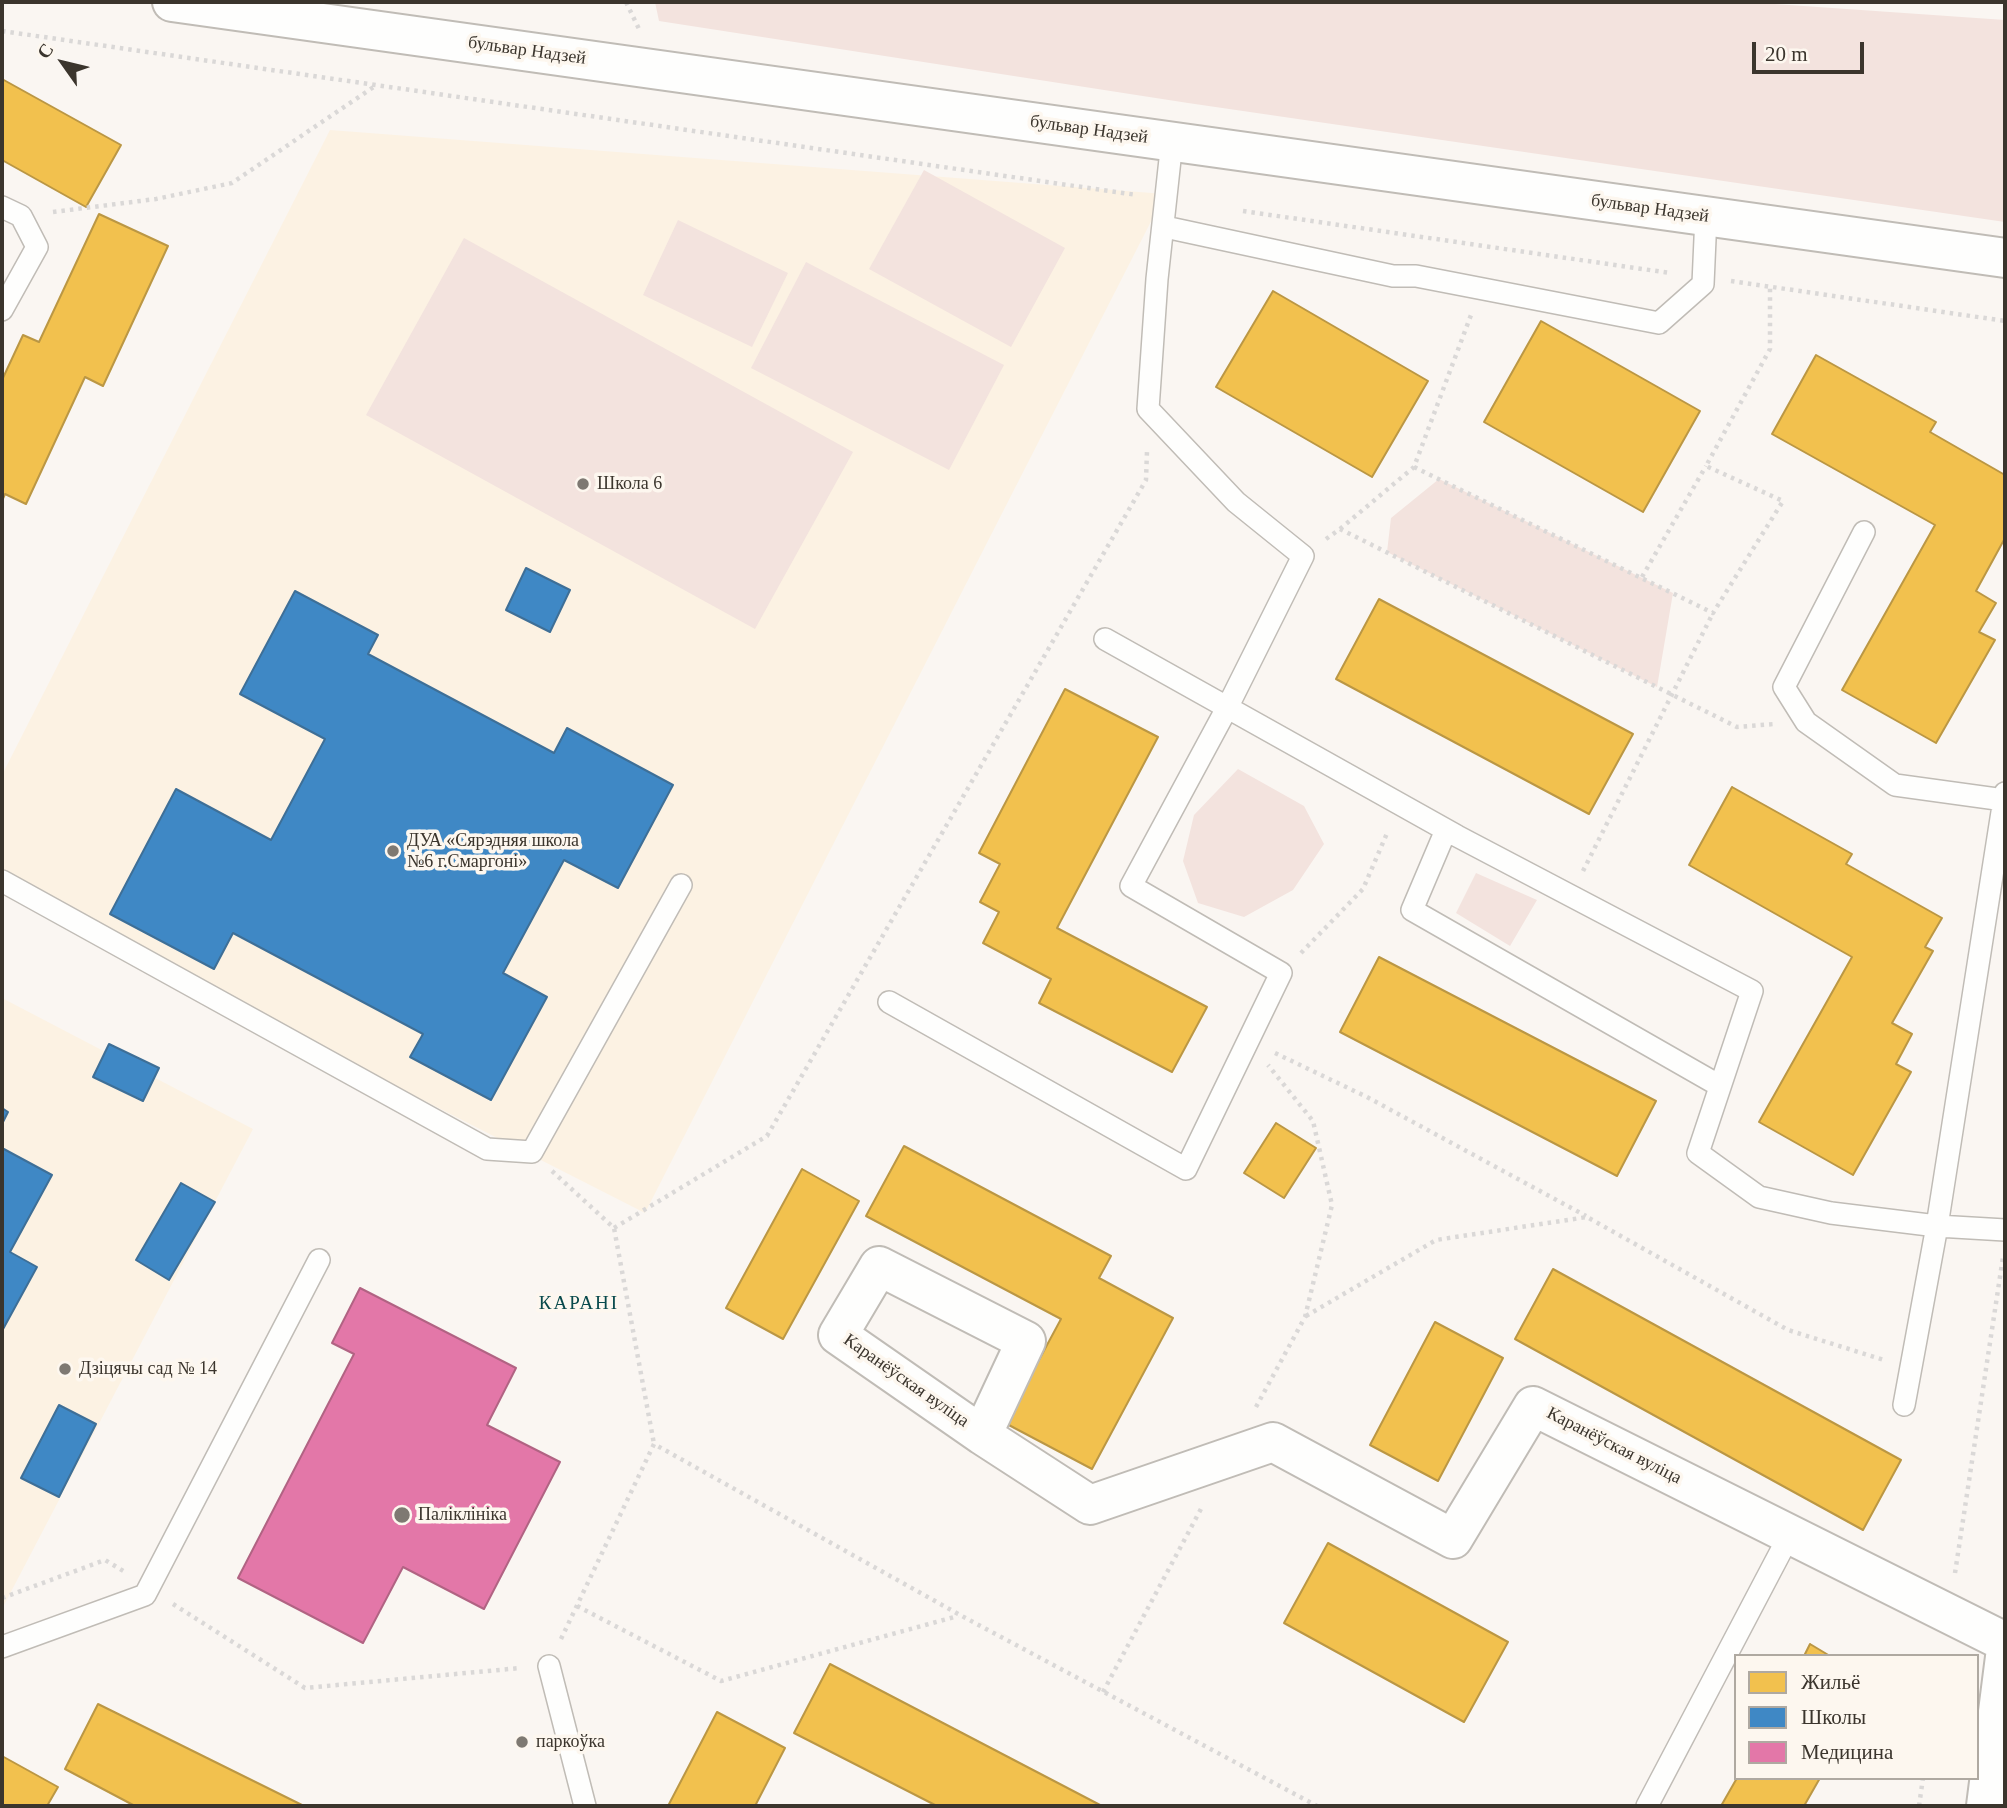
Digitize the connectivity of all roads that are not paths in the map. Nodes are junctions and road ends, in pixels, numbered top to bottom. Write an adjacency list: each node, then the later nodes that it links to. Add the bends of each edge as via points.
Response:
1 (172, 2): 2 (street, бульвар Надзей)
2 (1172, 141): 4 (street, бульвар Надзей); 5 (lane)
3 (11, 211): 7 (lane, via 37,247)
4 (1706, 216): 5 (lane, via 1703,284 1659,323); 6 (street, бульвар Надзей)
5 (1165, 227): 10 (lane, via 1148,409 1236,502 1303,556)
6 (2005, 258)
7 (2, 310)
8 (1864, 532): 11 (lane, via 1784,687 1806,722 1895,785)
9 (1105, 639): 10 (lane)
10 (1227, 708): 12 (lane); 15 (lane, via 1131,886 1282,973 1186,1169)
11 (2005, 796): 17 (lane)
12 (1446, 830): 16 (lane, via 1412,910); 16 (lane, via 1752,991)
13 (2, 881): 14 (lane, via 487,1149 532,1152)
14 (681, 885)
15 (889, 1002)
16 (1720, 1086): 17 (lane, via 1698,1153 1759,1197 1831,1213)
17 (1937, 1226): 18 (lane); 20 (lane)
18 (2005, 1230)
19 (319, 1260): 24 (lane, via 145,1595)
20 (1904, 1405)
21 (982, 1435): 21 (street, Каранёўская вуліца, via 1026,1341 879,1266 838,1335); 22 (street, Каранёўская вуліца, via 1090,1505 1273,1442 1453,1539 1533,1406)
22 (1790, 1534): 23 (street, Каранёўская вуліца); 28 (lane)
23 (2005, 1642)
24 (2, 1647)
25 (2005, 1657): 29 (street)
26 (549, 1666): 27 (lane)
27 (585, 1806)
28 (1647, 1806)
29 (1986, 1806)

